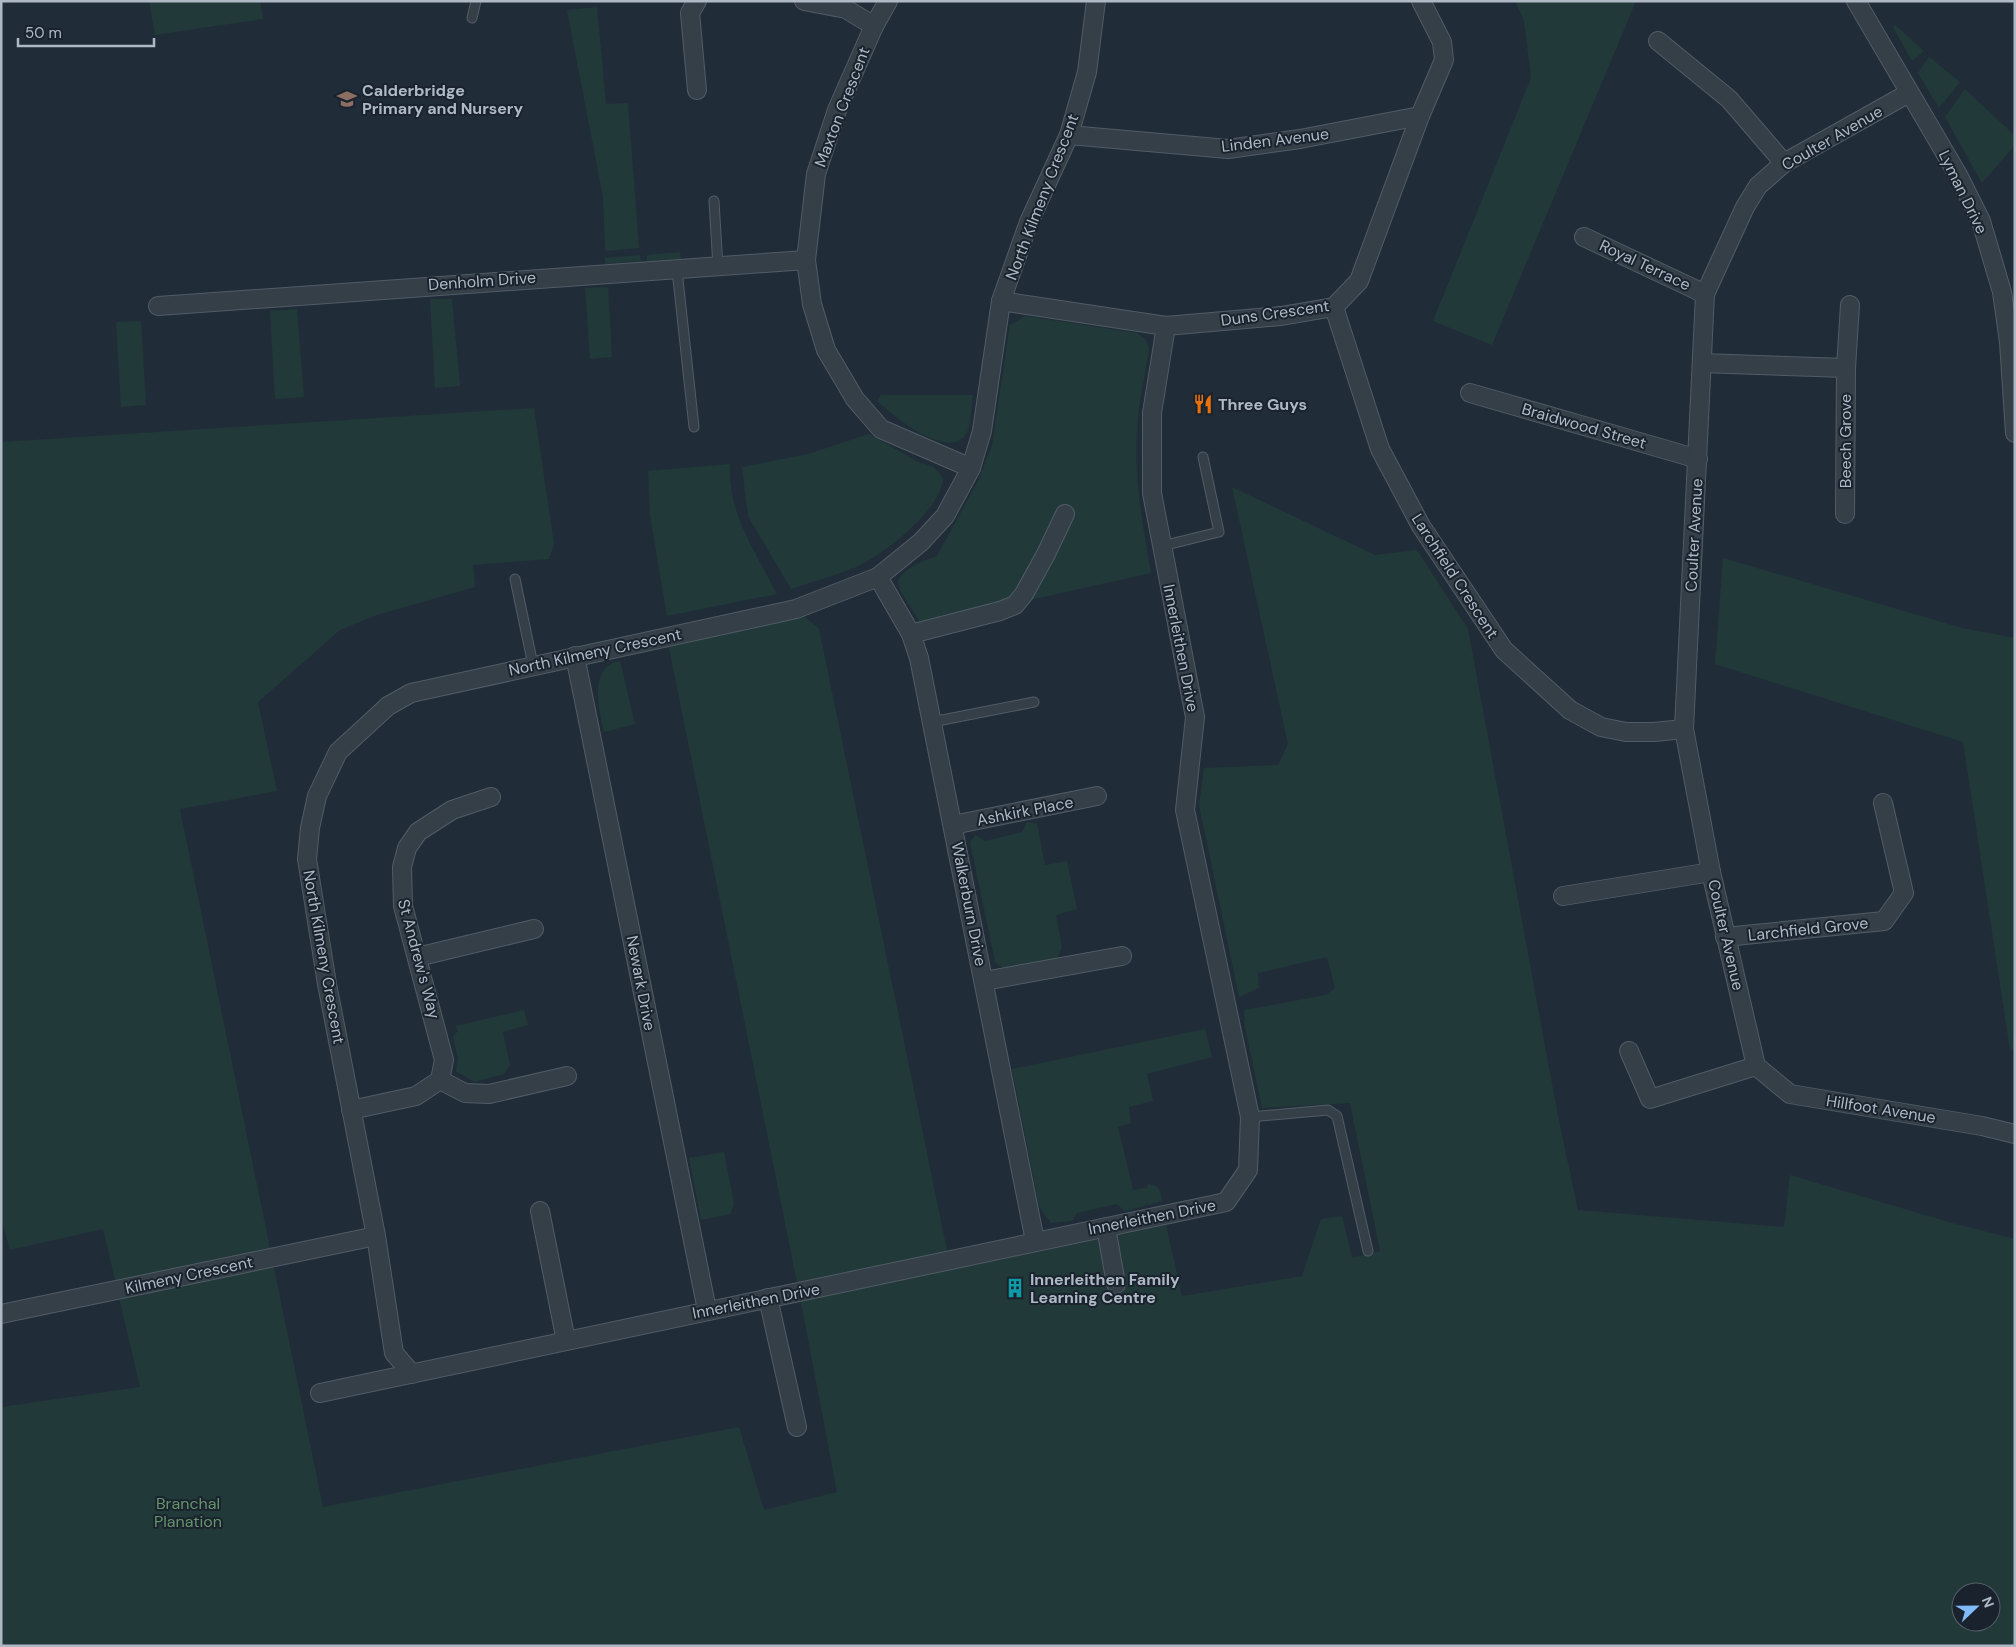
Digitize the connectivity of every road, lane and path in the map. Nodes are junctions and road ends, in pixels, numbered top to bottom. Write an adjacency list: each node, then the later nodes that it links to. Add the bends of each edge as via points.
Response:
1 (476, 1): 8 (lane)
2 (697, 1): 11 (street, via 690,13)
3 (804, 1): 9 (street, via 846,9)
4 (888, 1): 9 (street, Maxton Crescent)
5 (1096, 1): 14 (street, North Kilmeny Crescent, via 1087,72)
6 (1421, 1): 13 (street, Duns Crescent, via 1442,42 1444,60)
7 (1856, 1): 12 (street, Lyman Drive)
8 (472, 18)
9 (874, 26): 18 (street, Maxton Crescent, via 837,110 816,174)
10 (1658, 41): 15 (street, via 1729,99)
11 (697, 90)
12 (1909, 93): 15 (street, Coulter Avenue); 27 (street, Lyman Drive, via 1958,175 1981,221 2002,292)
13 (1420, 116): 14 (street, Linden Avenue, via 1228,149); 25 (street, Duns Crescent, via 1358,281)
14 (1069, 135): 22 (street, North Kilmeny Crescent, via 1029,222)
15 (1784, 163): 21 (street, Coulter Avenue, via 1758,186 1745,207)
16 (714, 202): 19 (lane)
17 (1584, 237): 21 (street, Royal Terrace)
18 (806, 260): 19 (street, Denholm Drive); 35 (street, Maxton Crescent, via 812,304 826,350 855,398 881,429)
19 (718, 267): 20 (street, Denholm Drive)
20 (677, 270): 24 (street, Denholm Drive); 31 (lane)
21 (1705, 294): 28 (street, Coulter Avenue)
22 (1002, 301): 26 (street, Duns Crescent); 35 (street, North Kilmeny Crescent, via 982,431)
23 (1850, 304): 29 (street, Beech Grove)
24 (158, 306)
25 (1334, 307): 26 (street, Duns Crescent, via 1281,316); 46 (street, Larchfield Crescent, via 1380,449 1421,526 1504,650 1570,710 1601,727 1626,732)
26 (1166, 326): 38 (street, Innerleithen Drive, via 1152,413 1152,493)
27 (2012, 342): 32 (street, Lyman Drive)
28 (1702, 362): 29 (street); 34 (street, Coulter Avenue)
29 (1846, 368): 37 (street, Beech Grove)
30 (1470, 393): 34 (street, Braidwood Street)
31 (694, 427)
32 (2015, 433)
33 (1203, 457): 38 (lane, via 1218,532)
34 (1698, 459): 46 (street, Coulter Avenue)
35 (971, 468): 39 (street, North Kilmeny Crescent, via 945,516 921,542)
36 (1065, 514): 41 (street, via 1046,554 1015,605)
37 (1846, 514)
38 (1162, 546): 63 (street, Innerleithen Drive, via 1195,717 1185,810)
39 (878, 577): 41 (street, Walkerburn Drive); 42 (street, North Kilmeny Crescent, via 796,608)
40 (515, 579): 43 (lane)
41 (911, 634): 45 (street, Walkerburn Drive)
42 (576, 656): 43 (street, North Kilmeny Crescent); 72 (street, Newark Drive)
43 (533, 665): 62 (street, North Kilmeny Crescent, via 411,692 388,706 338,752 317,796 307,859)
44 (1034, 702): 45 (lane)
45 (932, 722): 50 (street, Walkerburn Drive)
46 (1684, 729): 51 (street, Coulter Avenue)
47 (1097, 796): 50 (street, Ashkirk Place)
48 (491, 797): 56 (street, St Andrew's Way, via 435,819 418,832 407,848 402,867 403,906)
49 (1883, 802): 54 (street, Larchfield Grove, via 1904,893 1884,921)
50 (953, 825): 57 (street, Walkerburn Drive)
51 (1711, 872): 52 (street); 54 (street, Coulter Avenue)
52 (1563, 896)
53 (534, 929): 56 (street)
54 (1725, 937): 59 (street, Coulter Avenue)
55 (1122, 956): 57 (street)
56 (417, 957): 61 (street, St Andrew's Way, via 444,1060)
57 (984, 982): 68 (street, Walkerburn Drive)
58 (1629, 1051): 59 (street, via 1650,1099)
59 (1756, 1066): 64 (street, Hillfoot Avenue, via 1790,1094)
60 (567, 1076): 61 (street, via 489,1094 465,1093)
61 (440, 1080): 62 (street, via 416,1096)
62 (351, 1110): 67 (street, North Kilmeny Crescent)
63 (1250, 1117): 66 (street, Innerleithen Drive, via 1248,1170 1226,1202); 69 (lane, via 1328,1110 1338,1116)
64 (2015, 1134)
65 (540, 1211): 74 (street)
66 (1106, 1227): 68 (street, Innerleithen Drive); 70 (street)
67 (376, 1236): 73 (street, Kilmeny Crescent); 75 (street, North Kilmeny Crescent, via 394,1353)
68 (1035, 1241): 71 (street, Innerleithen Drive)
69 (1368, 1252)
70 (1116, 1284)
71 (768, 1298): 72 (street, Innerleithen Drive); 77 (street)
72 (707, 1310): 74 (street, Innerleithen Drive)
73 (1, 1314)
74 (566, 1341): 75 (street, Innerleithen Drive)
75 (412, 1374): 76 (street, Innerleithen Drive)
76 (320, 1393)
77 (797, 1427)

